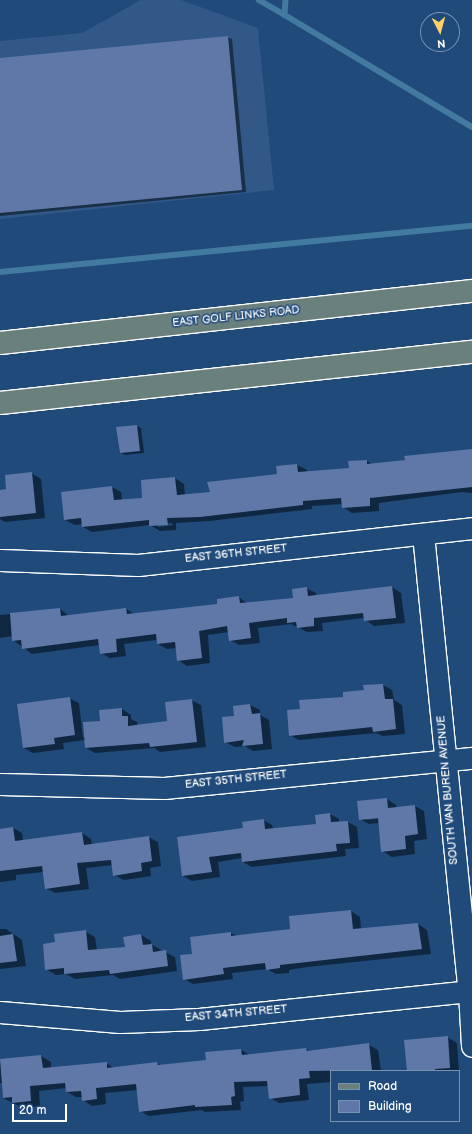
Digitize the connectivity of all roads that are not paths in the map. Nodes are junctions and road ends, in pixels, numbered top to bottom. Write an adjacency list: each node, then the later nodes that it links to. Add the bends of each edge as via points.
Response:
1 (472, 291): 2 (main road, EAST GOLF LINKS ROAD)
2 (0, 343)
3 (472, 352): 4 (main road)
4 (0, 403)
5 (472, 528): 6 (street, EAST 36TH STREET)
6 (423, 534): 7 (street, EAST 36TH STREET, via 138,565); 9 (street, SOUTH VAN BUREN AVENUE)
7 (0, 560)
8 (472, 758): 9 (street, EAST 35TH STREET)
9 (445, 760): 10 (street, EAST 35TH STREET, via 164,788); 11 (street, SOUTH VAN BUREN AVENUE)
10 (0, 784)
11 (470, 991): 12 (street, EAST 34TH STREET, via 199,1019 120,1022); 13 (street, SOUTH VAN BUREN AVENUE)
12 (0, 1012)
13 (472, 1046)

